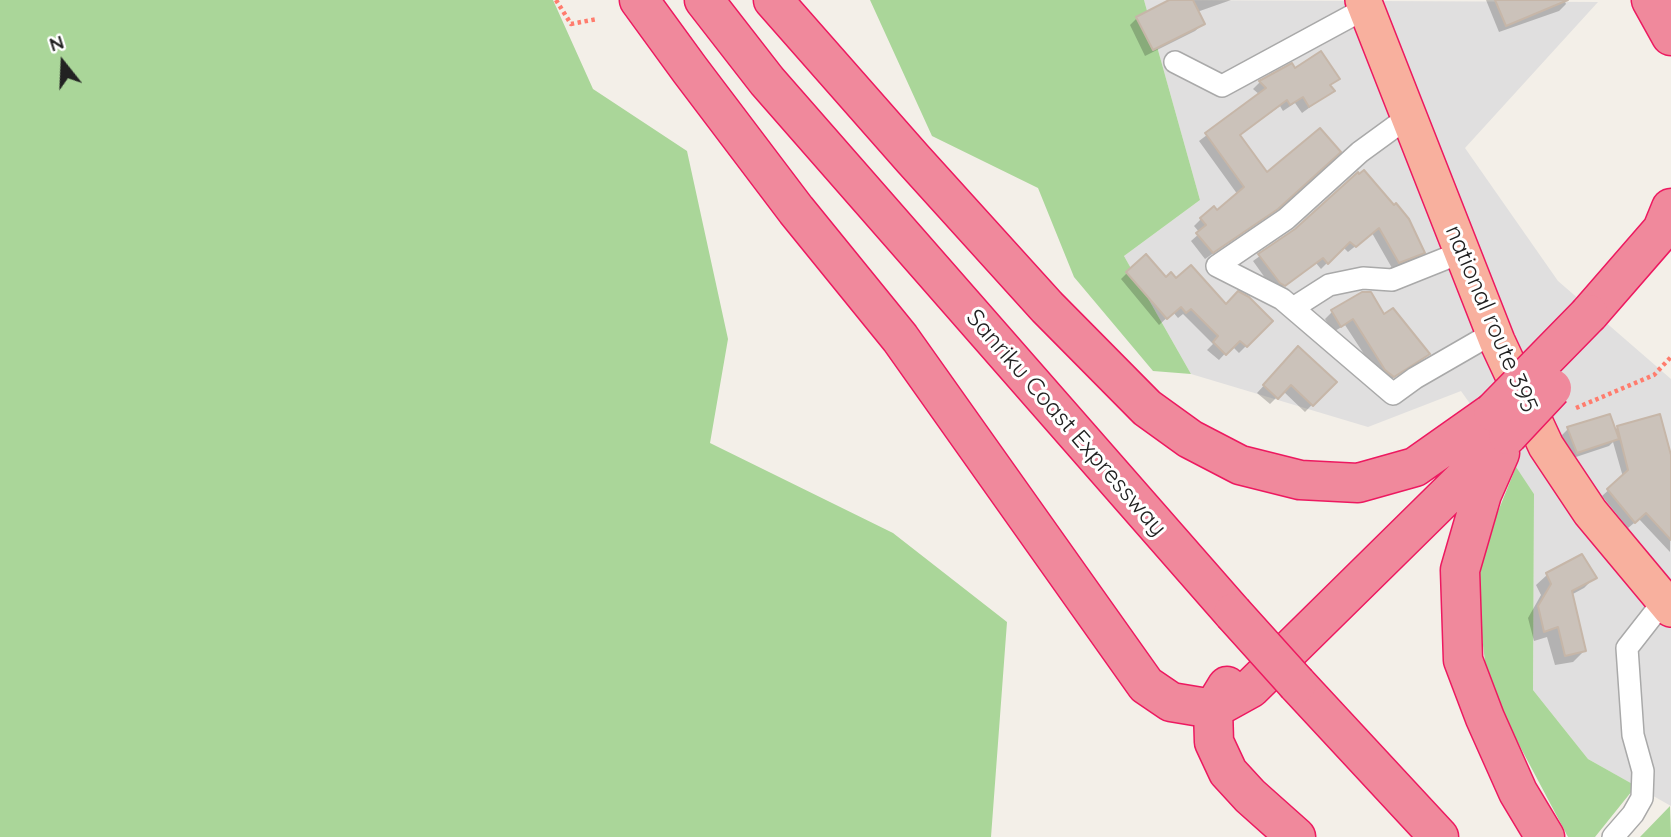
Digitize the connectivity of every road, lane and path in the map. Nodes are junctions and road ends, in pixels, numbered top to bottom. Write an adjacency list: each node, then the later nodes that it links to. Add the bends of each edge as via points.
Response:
1 (556, 0): 7 (path, via 571,24)
2 (639, 0): 21 (highway, via 780,189 900,338 1146,685 1171,702)
3 (704, 0): 23 (highway, Sanriku Coast Expressway, bridge, via 767,80 1233,613)
4 (773, 0): 19 (highway, via 1047,307 1147,408 1190,439 1240,465 1300,480 1358,483 1415,467)
5 (1651, 0): 8 (highway)
6 (1364, 4): 9 (street, via 1223,86); 10 (highway, national route 395)
7 (597, 19)
8 (1671, 36)
9 (1174, 62)
10 (1408, 117): 12 (highway, national route 395); 14 (street, via 1360,152 1286,219 1217,266)
11 (1671, 208): 15 (highway, via 1662,230)
12 (1461, 252): 14 (street, via 1392,280 1363,278 1329,285); 16 (highway, national route 395)
13 (1671, 252): 15 (highway)
14 (1293, 308): 16 (street, via 1393,394)
15 (1595, 324): 19 (highway, bridge)
16 (1493, 332): 20 (highway, national route 395, via 1546,446 1590,512)
17 (1671, 357): 18 (path, via 1654,375)
18 (1576, 408)
19 (1500, 423): 21 (highway, via 1251,688); 24 (highway, via 1460,570 1462,660 1518,792)
20 (1667, 606): 25 (street, via 1627,648 1633,735 1643,771 1642,799)
21 (1213, 709): 22 (highway, via 1213,741 1228,772)
22 (1297, 837)
23 (1439, 837)
24 (1545, 837)
25 (1613, 837)

